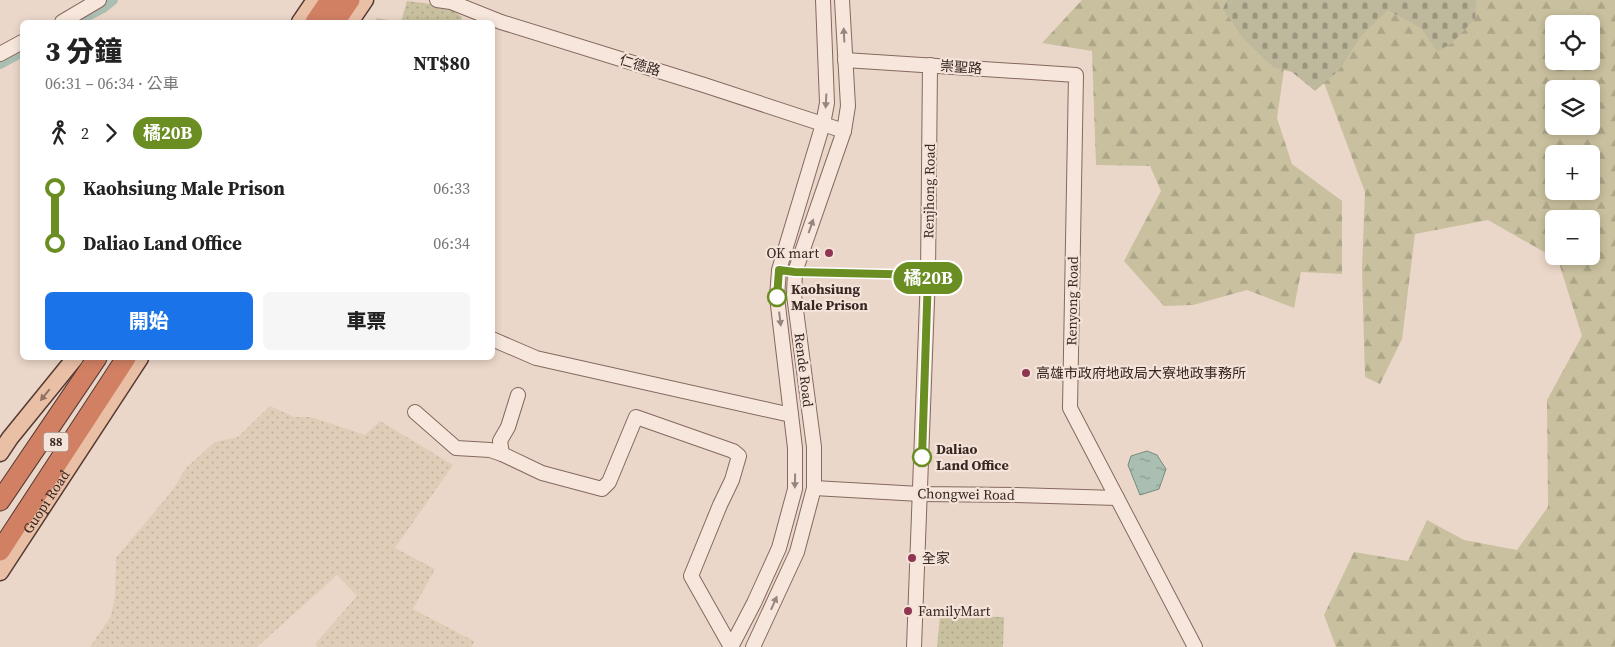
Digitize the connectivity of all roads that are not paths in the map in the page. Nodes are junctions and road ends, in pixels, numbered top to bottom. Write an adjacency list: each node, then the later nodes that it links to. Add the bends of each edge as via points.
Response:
1 (98, 0): 10 (street)
2 (315, 0): 11 (main road)
3 (330, 0): 12 (highway)
4 (350, 0): 13 (highway)
5 (365, 0): 14 (main road)
6 (437, 0): 9 (street, 仁德路, via 451,2)
7 (823, 0): 22 (street, Rende Road, one-way to 22, via 827,103)
8 (842, 0): 19 (street, Rende Road, one-way to 8)
9 (476, 18): 15 (street, 仁德路)
10 (65, 20)
11 (301, 20)
12 (316, 20)
13 (336, 20)
14 (351, 20)
15 (488, 20)
16 (495, 21): 22 (street, 仁德路, via 704,84)
17 (20, 43): 18 (street)
18 (0, 54)
19 (845, 60): 20 (street, 崇聖路); 23 (street, Rende Road, via 848,106)
20 (930, 65): 21 (street, 崇聖路); 38 (street, Renjhong Road, via 928,275)
21 (1076, 75): 39 (street, Renyong Road, via 1070,408)
22 (823, 124): 23 (street, 仁德路); 33 (street, Rende Road, one-way to 33, via 779,270 777,297)
23 (844, 131): 37 (street, Rende Road, one-way to 23, via 814,447 794,296 795,272)
24 (495, 340): 33 (street, via 536,358)
25 (73, 360): 34 (main road, one-way to 34)
26 (88, 360): 36 (highway)
27 (96, 360): 40 (highway, 88)
28 (112, 360): 41 (highway, 88)
29 (125, 360): 42 (highway)
30 (139, 360): 43 (main road, Guopi Road)
31 (518, 395): 35 (street, via 500,441)
32 (415, 412): 35 (street, via 456,448)
33 (791, 415): 44 (street, Rende Road, one-way to 44, via 795,489 778,548)
34 (0, 453)
35 (502, 454): 44 (street, via 542,473 602,489 609,482 636,418 739,456 691,576)
36 (0, 478)
37 (814, 488): 38 (street, Chongwei Road); 45 (street, Rende Road, one-way to 37, via 797,552)
38 (920, 494): 39 (street, Chongwei Road); 46 (street, Renjhong Road)
39 (1117, 498): 47 (street, Renyong Road)
40 (0, 501)
41 (0, 527)
42 (0, 551)
43 (0, 572)
44 (730, 647)
45 (753, 647)
46 (914, 647)
47 (1195, 647)

